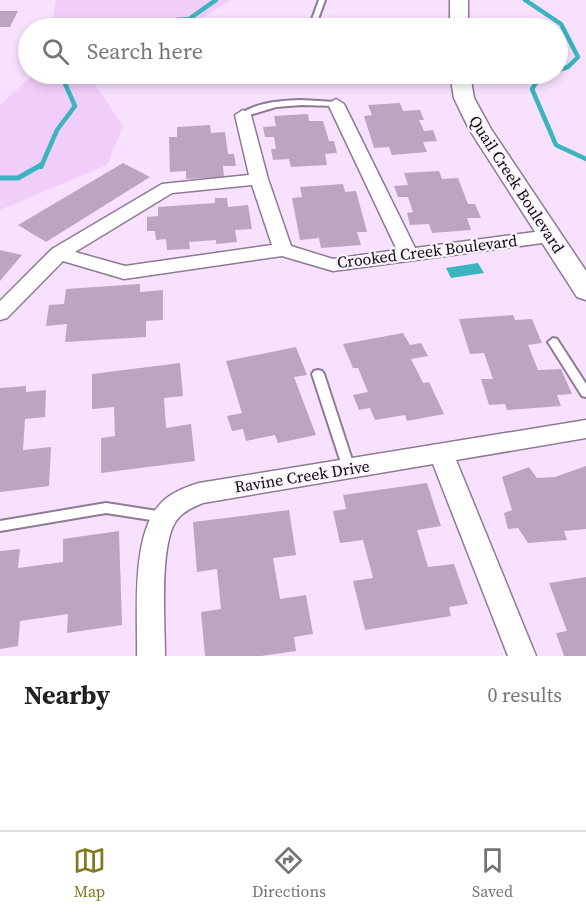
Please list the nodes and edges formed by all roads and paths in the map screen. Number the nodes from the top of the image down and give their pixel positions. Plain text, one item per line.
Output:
1 (322, 0) edge
2 (459, 0) edge
3 (315, 18) edge
4 (459, 18) edge
5 (462, 84) edge
6 (336, 104) joint
7 (243, 115) joint
8 (259, 179) junction
9 (550, 236) junction
10 (283, 250) junction
11 (59, 254) junction
12 (408, 254) junction
13 (586, 291) edge
14 (0, 313) edge
15 (554, 342) dead end
16 (318, 374) dead end
17 (586, 393) edge
18 (586, 429) edge
19 (441, 453) junction
20 (349, 469) junction
21 (164, 517) junction
22 (0, 526) edge
23 (146, 655) edge
24 (522, 656) edge

1 - 3 lane
2 - 4 street
5 - 9 street, Quail Creek Boulevard
6 - 7 lane
6 - 12 street
7 - 8 street
8 - 10 street
8 - 11 street
9 - 12 street, Crooked Creek Boulevard
9 - 13 street, Quail Creek Boulevard
10 - 11 street, Crooked Creek Boulevard
10 - 12 street, Crooked Creek Boulevard
11 - 14 street
15 - 17 lane
16 - 20 lane
18 - 19 street, Ravine Creek Drive
19 - 20 street, Ravine Creek Drive
19 - 24 street
20 - 21 street, Ravine Creek Drive
21 - 22 lane
21 - 23 street

